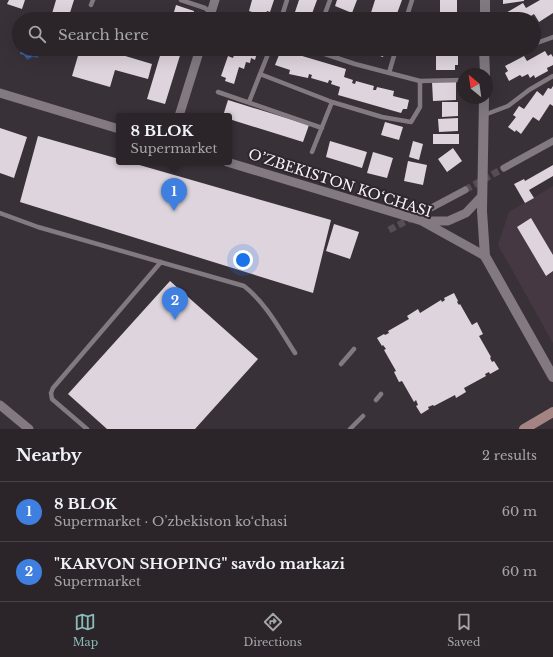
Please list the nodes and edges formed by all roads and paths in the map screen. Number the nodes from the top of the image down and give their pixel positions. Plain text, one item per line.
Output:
1 (93, 0) edge
2 (181, 0) edge
3 (215, 0) edge
4 (287, 0) edge
5 (330, 0) edge
6 (412, 0) edge
7 (485, 0) edge
8 (91, 5) dead end
9 (208, 12) edge
10 (211, 12) edge
11 (283, 12) edge
12 (326, 12) edge
13 (408, 12) edge
14 (485, 12) edge
15 (553, 37) edge
16 (541, 41) edge
17 (198, 56) edge
18 (267, 56) edge
19 (332, 56) edge
20 (394, 56) edge
21 (484, 56) edge
22 (485, 68) edge
23 (389, 73) junction
24 (260, 74) junction
25 (553, 76) edge
26 (457, 80) edge
27 (420, 81) junction
28 (218, 92) dead end
29 (0, 93) edge
30 (249, 102) junction
31 (332, 102) junction
32 (484, 104) edge
33 (180, 113) edge
34 (484, 115) junction
35 (116, 128) edge
36 (322, 128) junction
37 (553, 141) edge
38 (312, 152) dead end
39 (232, 164) edge
40 (504, 168) tunnel mouth
41 (465, 190) tunnel mouth
42 (482, 196) junction
43 (433, 207) tunnel mouth
44 (0, 213) edge
45 (422, 221) junction
46 (485, 256) junction
47 (161, 262) junction
48 (354, 349) dead end
49 (295, 353) dead end
50 (341, 364) dead end
51 (553, 377) edge
52 (381, 394) dead end
53 (376, 400) dead end
54 (0, 405) edge
55 (553, 412) edge
56 (363, 416) dead end
57 (29, 429) edge
58 (87, 429) edge
59 (350, 429) edge
60 (524, 429) edge

1 - 8 lane
2 - 9 lane
3 - 10 street
4 - 11 lane
5 - 12 lane
6 - 13 lane
7 - 14 street
15 - 16 lane
17 - 33 street
18 - 24 lane
19 - 23 lane
20 - 23 lane
21 - 22 street
23 - 27 lane
24 - 30 lane
24 - 31 lane
25 - 34 lane
26 - 27 lane
27 - 31 lane
28 - 30 lane
29 - 35 street
30 - 36 lane
31 - 36 lane
32 - 34 street
34 - 42 street
36 - 38 lane
37 - 40 street
39 - 45 street, O’ZBEKISTON KO‘CHASI
41 - 43 street
42 - 45 street
42 - 46 street
44 - 47 lane
45 - 46 street, O’ZBEKISTON KO‘CHASI
46 - 51 street
47 - 49 lane
47 - 58 lane
48 - 50 lane
52 - 53 lane
54 - 57 street
55 - 60 main road
56 - 59 lane

